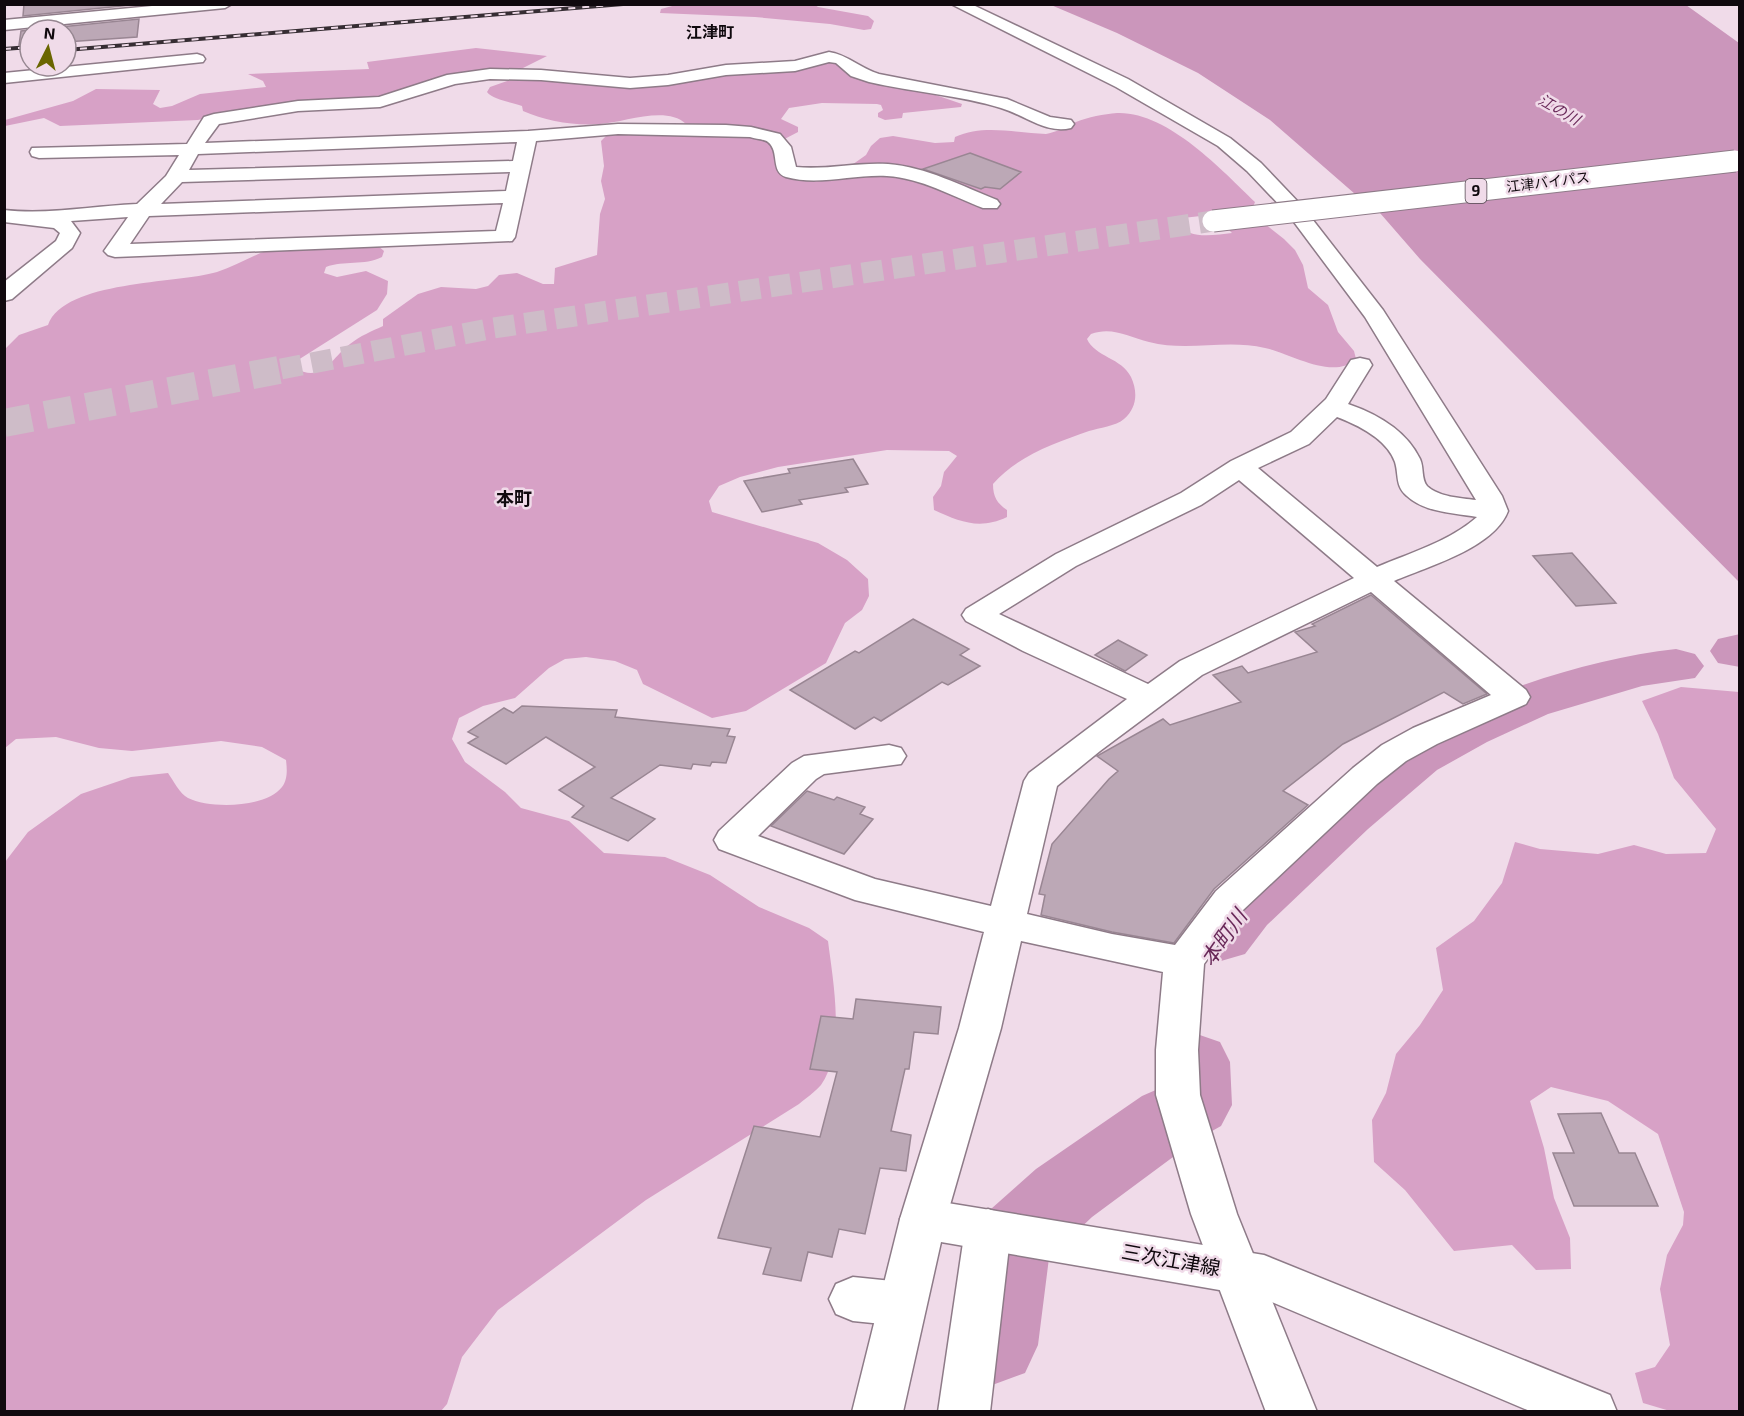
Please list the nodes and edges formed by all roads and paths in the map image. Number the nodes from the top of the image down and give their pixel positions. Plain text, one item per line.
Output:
1 (225, 4) edge
2 (958, 4) edge
3 (4, 25) edge
4 (197, 59) dead end
5 (4, 78) edge
6 (368, 117) dead end
7 (1065, 124) dead end
8 (528, 136) junction
9 (356, 142) junction
10 (191, 149) junction
11 (39, 152) dead end
12 (1734, 161) edge
13 (521, 166) junction
14 (343, 171) junction
15 (175, 176) junction
16 (1603, 176) junction
17 (514, 197) junction
18 (328, 204) junction
19 (990, 204) dead end
20 (1303, 209) junction
21 (143, 210) junction
22 (4, 216) edge
23 (36, 218) junction
24 (1213, 221) tunnel mouth
25 (310, 243) junction
26 (4, 294) edge
27 (1360, 365) dead end
28 (1333, 407) junction
29 (1240, 467) junction
30 (1487, 521) junction
31 (1375, 579) junction
32 (1152, 697) junction
33 (890, 756) dead end
34 (1006, 922) junction
35 (1184, 961) junction
36 (923, 1219) junction
37 (988, 1229) junction
38 (1238, 1272) junction
39 (853, 1299) dead end
40 (902, 1304) junction
41 (877, 1412) edge
42 (964, 1412) edge
43 (1292, 1412) edge
44 (1592, 1412) edge

1 - 3 main road
2 - 20 main road
4 - 5 main road
6 - 9 main road
7 - 10 main road
8 - 9 main road
8 - 13 main road
8 - 19 main road
9 - 10 main road
9 - 14 main road
10 - 11 main road
10 - 15 main road
12 - 16 main road, bridge
13 - 14 main road
13 - 17 main road
14 - 15 main road
14 - 18 main road
15 - 21 main road
16 - 20 main road, bridge
16 - 24 main road, 江津バイパス / 9, bridge
17 - 18 main road
17 - 25 main road
18 - 21 main road
18 - 25 main road
20 - 30 main road
21 - 23 main road
21 - 25 main road
22 - 23 main road
23 - 26 main road
27 - 28 main road
28 - 29 main road
28 - 30 main road
29 - 31 main road
29 - 32 main road
30 - 31 main road
31 - 32 main road
31 - 35 main road
32 - 34 main road
33 - 34 main road
34 - 35 main road
34 - 36 main road
35 - 38 main road
36 - 37 main road, 三次江津線
36 - 40 main road
37 - 38 main road, 三次江津線
37 - 42 main road
38 - 43 main road
38 - 44 main road, 三次江津線
39 - 40 main road
40 - 41 main road

